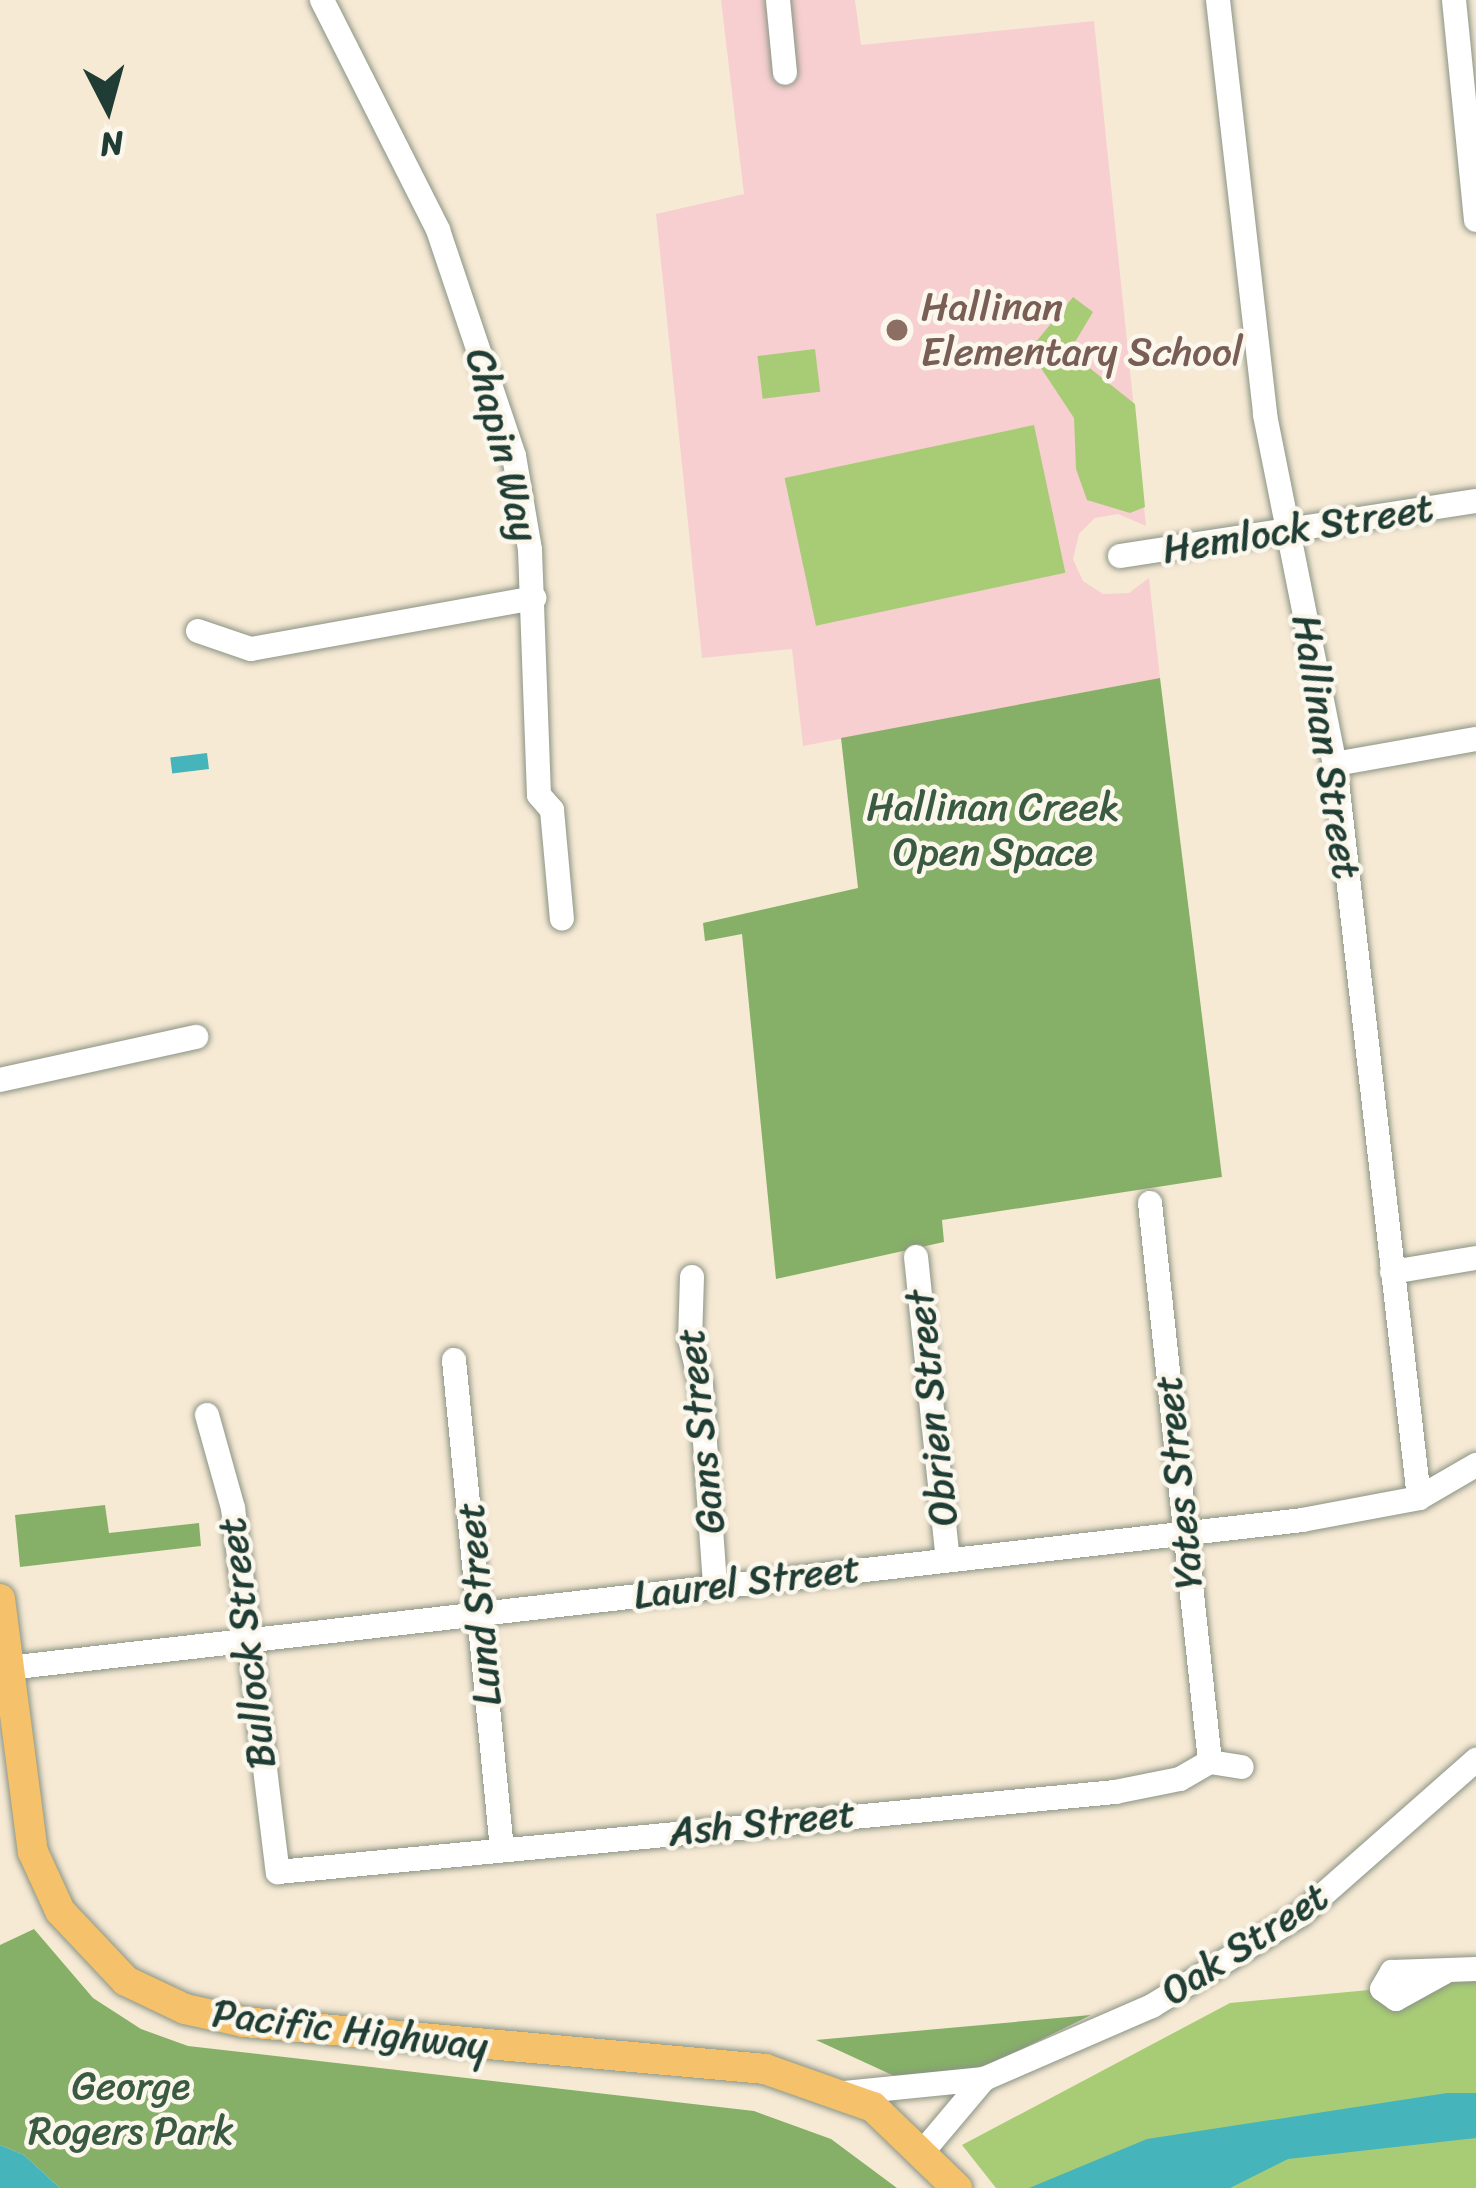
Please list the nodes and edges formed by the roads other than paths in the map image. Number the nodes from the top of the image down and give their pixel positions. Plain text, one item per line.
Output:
1 (322, 0) edge
2 (778, 0) edge
3 (1218, 0) edge
4 (1454, 0) edge
5 (785, 74) dead end
6 (1476, 220) edge
7 (1476, 501) edge
8 (1290, 534) junction
9 (1120, 556) dead end
10 (534, 598) junction
11 (199, 631) dead end
12 (1476, 739) edge
13 (1334, 764) junction
14 (562, 919) dead end
15 (196, 1037) dead end
16 (0, 1080) edge
17 (1150, 1203) dead end
18 (916, 1257) dead end
19 (1476, 1258) edge
20 (1392, 1272) junction
21 (692, 1277) dead end
22 (454, 1360) dead end
23 (207, 1415) dead end
24 (1476, 1466) edge
25 (1419, 1498) junction
26 (1184, 1532) junction
27 (948, 1559) junction
28 (715, 1585) junction
29 (0, 1599) edge
30 (478, 1615) junction
31 (246, 1640) junction
32 (8, 1668) junction
33 (1476, 1760) edge
34 (1210, 1762) junction
35 (1242, 1767) dead end
36 (502, 1849) junction
37 (278, 1872) joint
38 (1476, 1969) edge
39 (1445, 1972) dead end
40 (984, 2079) junction
41 (842, 2093) junction
42 (941, 2168) edge

1 - 10 street, Chapin Way
2 - 5 street
3 - 8 street, Hallinan Street
4 - 6 street
7 - 8 street, Hemlock Street
8 - 9 street, Hemlock Street
8 - 13 street, Hallinan Street
10 - 11 street
10 - 14 street, Chapin Way
12 - 13 street
13 - 20 street, Hallinan Street
15 - 16 street
17 - 26 street, Yates Street
18 - 27 street, Obrien Street
19 - 20 street
20 - 25 street, Hallinan Street
21 - 28 street, Gans Street
22 - 30 street, Lund Street
23 - 31 street, Bullock Street
24 - 25 street, Laurel Street
25 - 26 street, Laurel Street
26 - 27 street, Laurel Street
26 - 34 street, Yates Street
27 - 28 street, Laurel Street
28 - 30 street, Laurel Street
29 - 32 main road, Pacific Highway
30 - 31 street, Laurel Street
30 - 36 street, Lund Street
31 - 32 street, Laurel Street
31 - 37 street, Bullock Street
32 - 41 main road, Pacific Highway
33 - 40 street, Oak Street
34 - 35 street
34 - 36 street, Ash Street
36 - 37 street, Ash Street
38 - 39 street
40 - 41 street, Oak Street
40 - 42 street, Oak Street
41 - 42 main road, Pacific Highway

